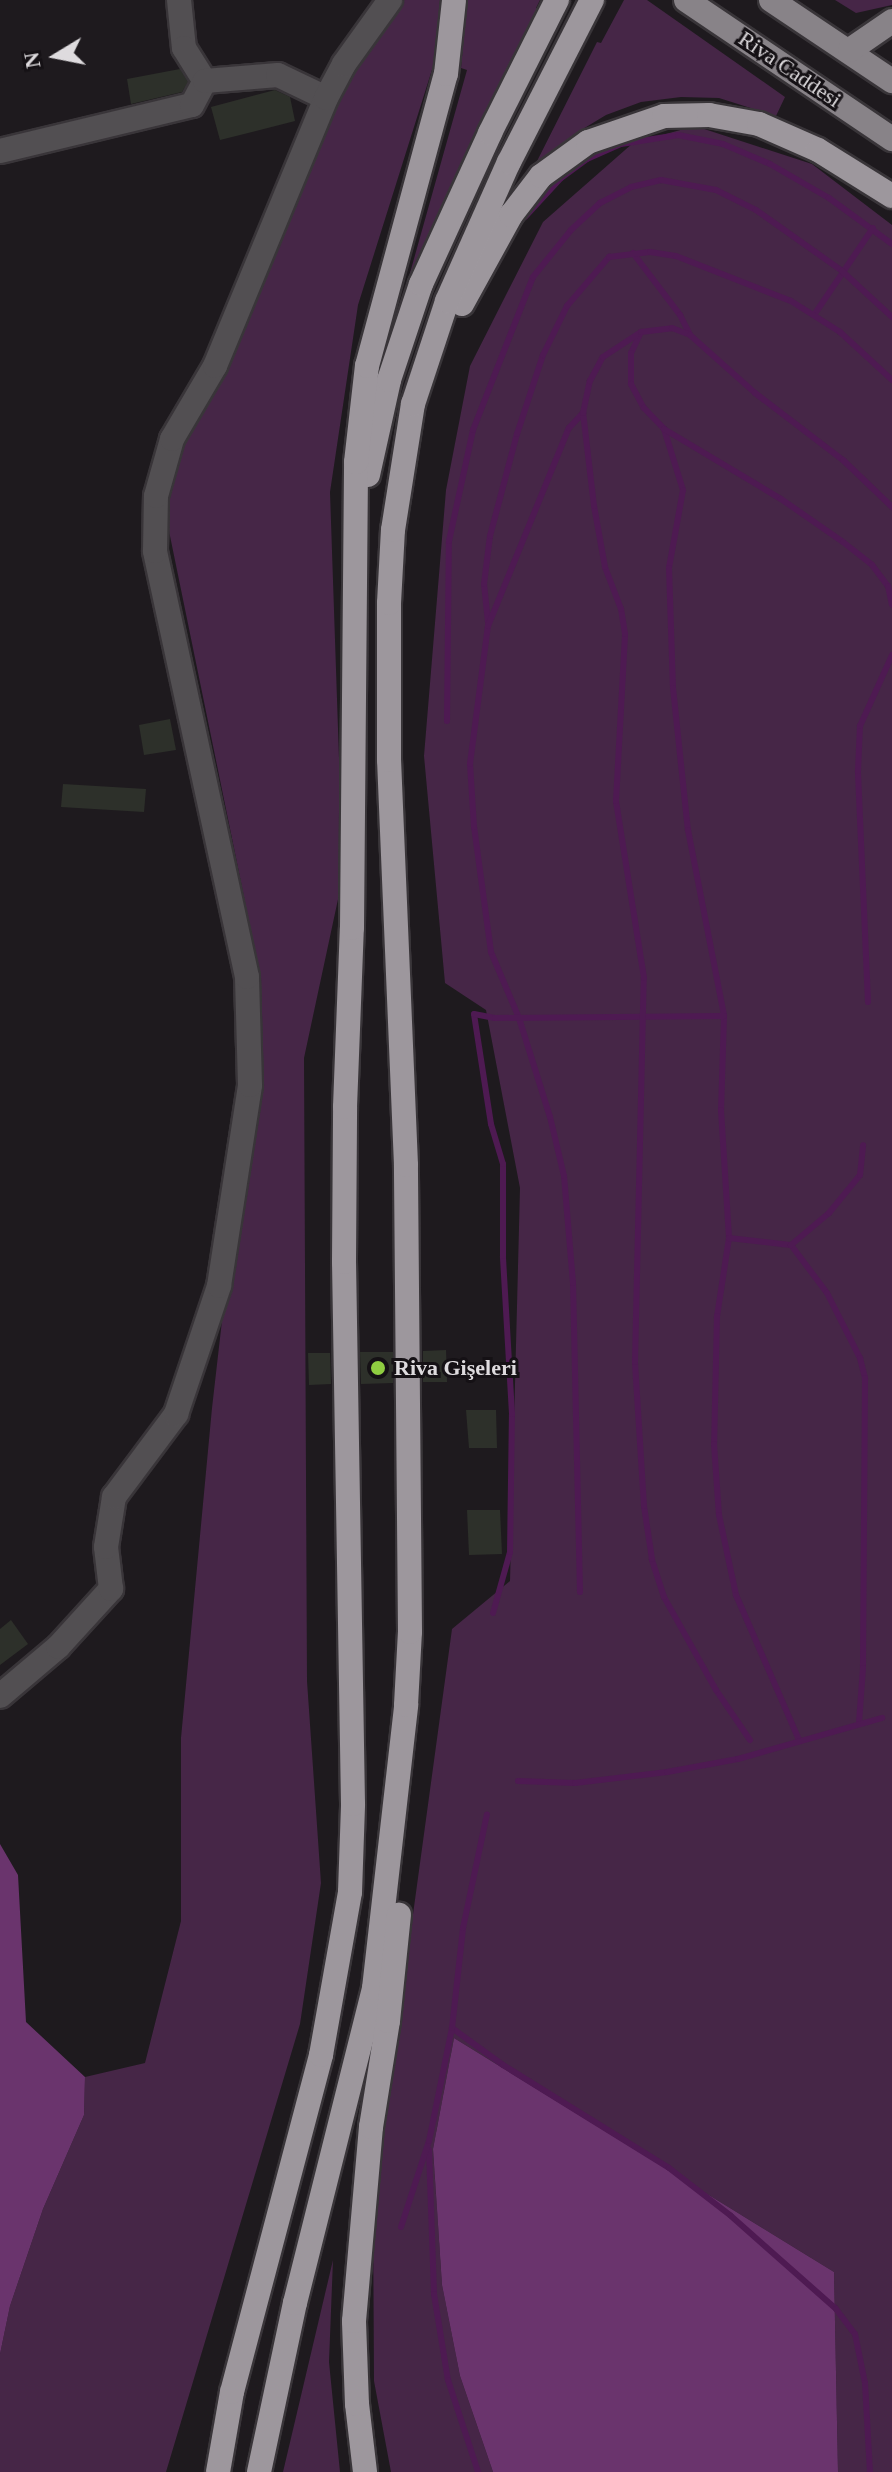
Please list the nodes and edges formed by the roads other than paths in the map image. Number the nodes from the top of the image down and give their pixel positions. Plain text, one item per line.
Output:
1 (179, 0) edge
2 (390, 0) edge
3 (454, 0) edge
4 (557, 0) edge
5 (592, 0) edge
6 (686, 0) edge
7 (771, 0) edge
8 (892, 21) edge
9 (850, 50) junction
10 (205, 81) junction
11 (892, 81) edge
12 (326, 98) junction
13 (892, 139) edge
14 (0, 151) edge
15 (892, 196) edge
16 (400, 488) junction
17 (353, 731) junction
18 (0, 1696) edge
19 (391, 1821) junction
20 (218, 2472) edge
21 (259, 2472) edge
22 (365, 2472) edge

1 - 10 street
2 - 12 street
3 - 17 highway
4 - 17 highway
5 - 16 highway
6 - 13 main road, Riva Caddesi
7 - 9 main road
8 - 9 main road
9 - 11 main road
10 - 12 street
10 - 14 street
12 - 18 street
15 - 16 highway
16 - 19 highway
17 - 20 highway
19 - 21 highway
19 - 22 highway

